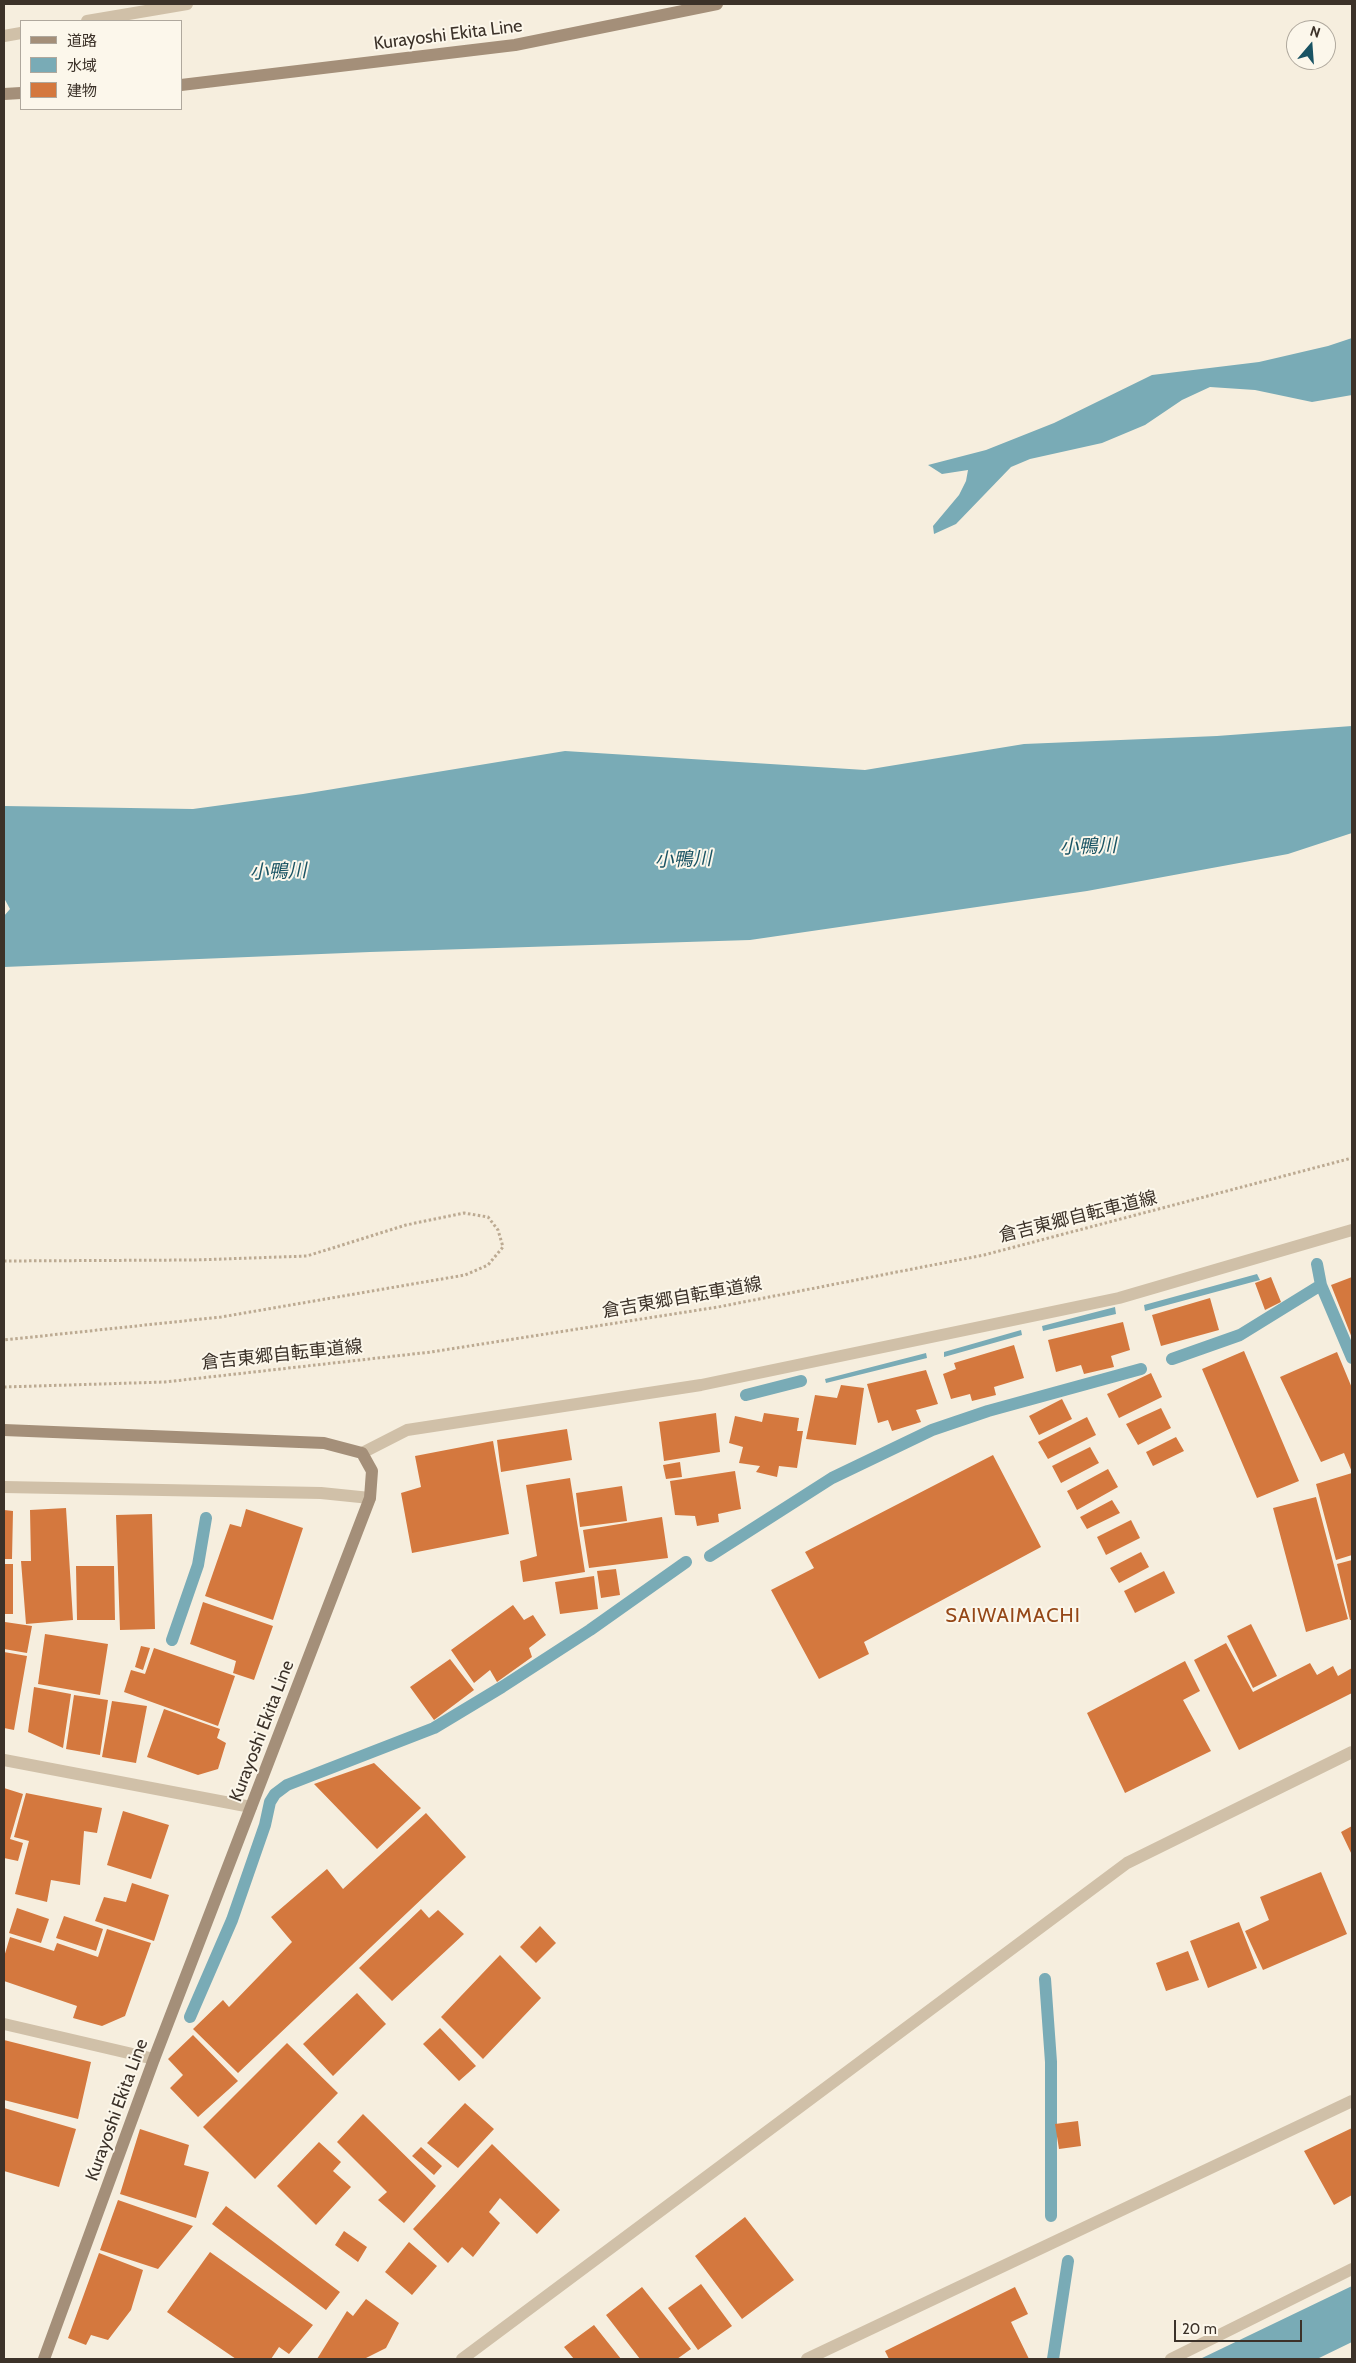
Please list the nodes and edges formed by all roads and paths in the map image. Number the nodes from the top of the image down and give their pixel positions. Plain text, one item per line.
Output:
1 (187, 4) edge
2 (718, 4) edge
3 (93, 20) edge
4 (20, 33) edge
5 (4, 36) edge
6 (182, 84) edge
7 (20, 93) edge
8 (4, 94) edge
9 (1352, 1158) edge
10 (1352, 1230) edge
11 (4, 1261) edge
12 (4, 1340) edge
13 (4, 1387) edge
14 (4, 1430) edge
15 (362, 1453) junction
16 (4, 1488) edge
17 (370, 1498) junction
18 (1352, 1752) edge
19 (4, 1760) edge
20 (252, 1807) junction
21 (4, 2024) edge
22 (154, 2059) junction
23 (1352, 2101) edge
24 (1352, 2269) edge
25 (44, 2359) edge
26 (462, 2359) edge
27 (807, 2359) edge
28 (1171, 2359) edge

1 - 3 street
2 - 6 main road, Kurayoshi Ekita Line
4 - 5 street
7 - 8 main road
9 - 13 path, 倉吉東郷自転車道線
10 - 15 street
11 - 12 path
14 - 15 main road
15 - 17 main road, Kurayoshi Ekita Line
16 - 17 street
17 - 20 main road, Kurayoshi Ekita Line
18 - 26 street
19 - 20 street
20 - 22 main road, Kurayoshi Ekita Line
21 - 22 street
22 - 25 main road, Kurayoshi Ekita Line
23 - 27 street
24 - 28 street

